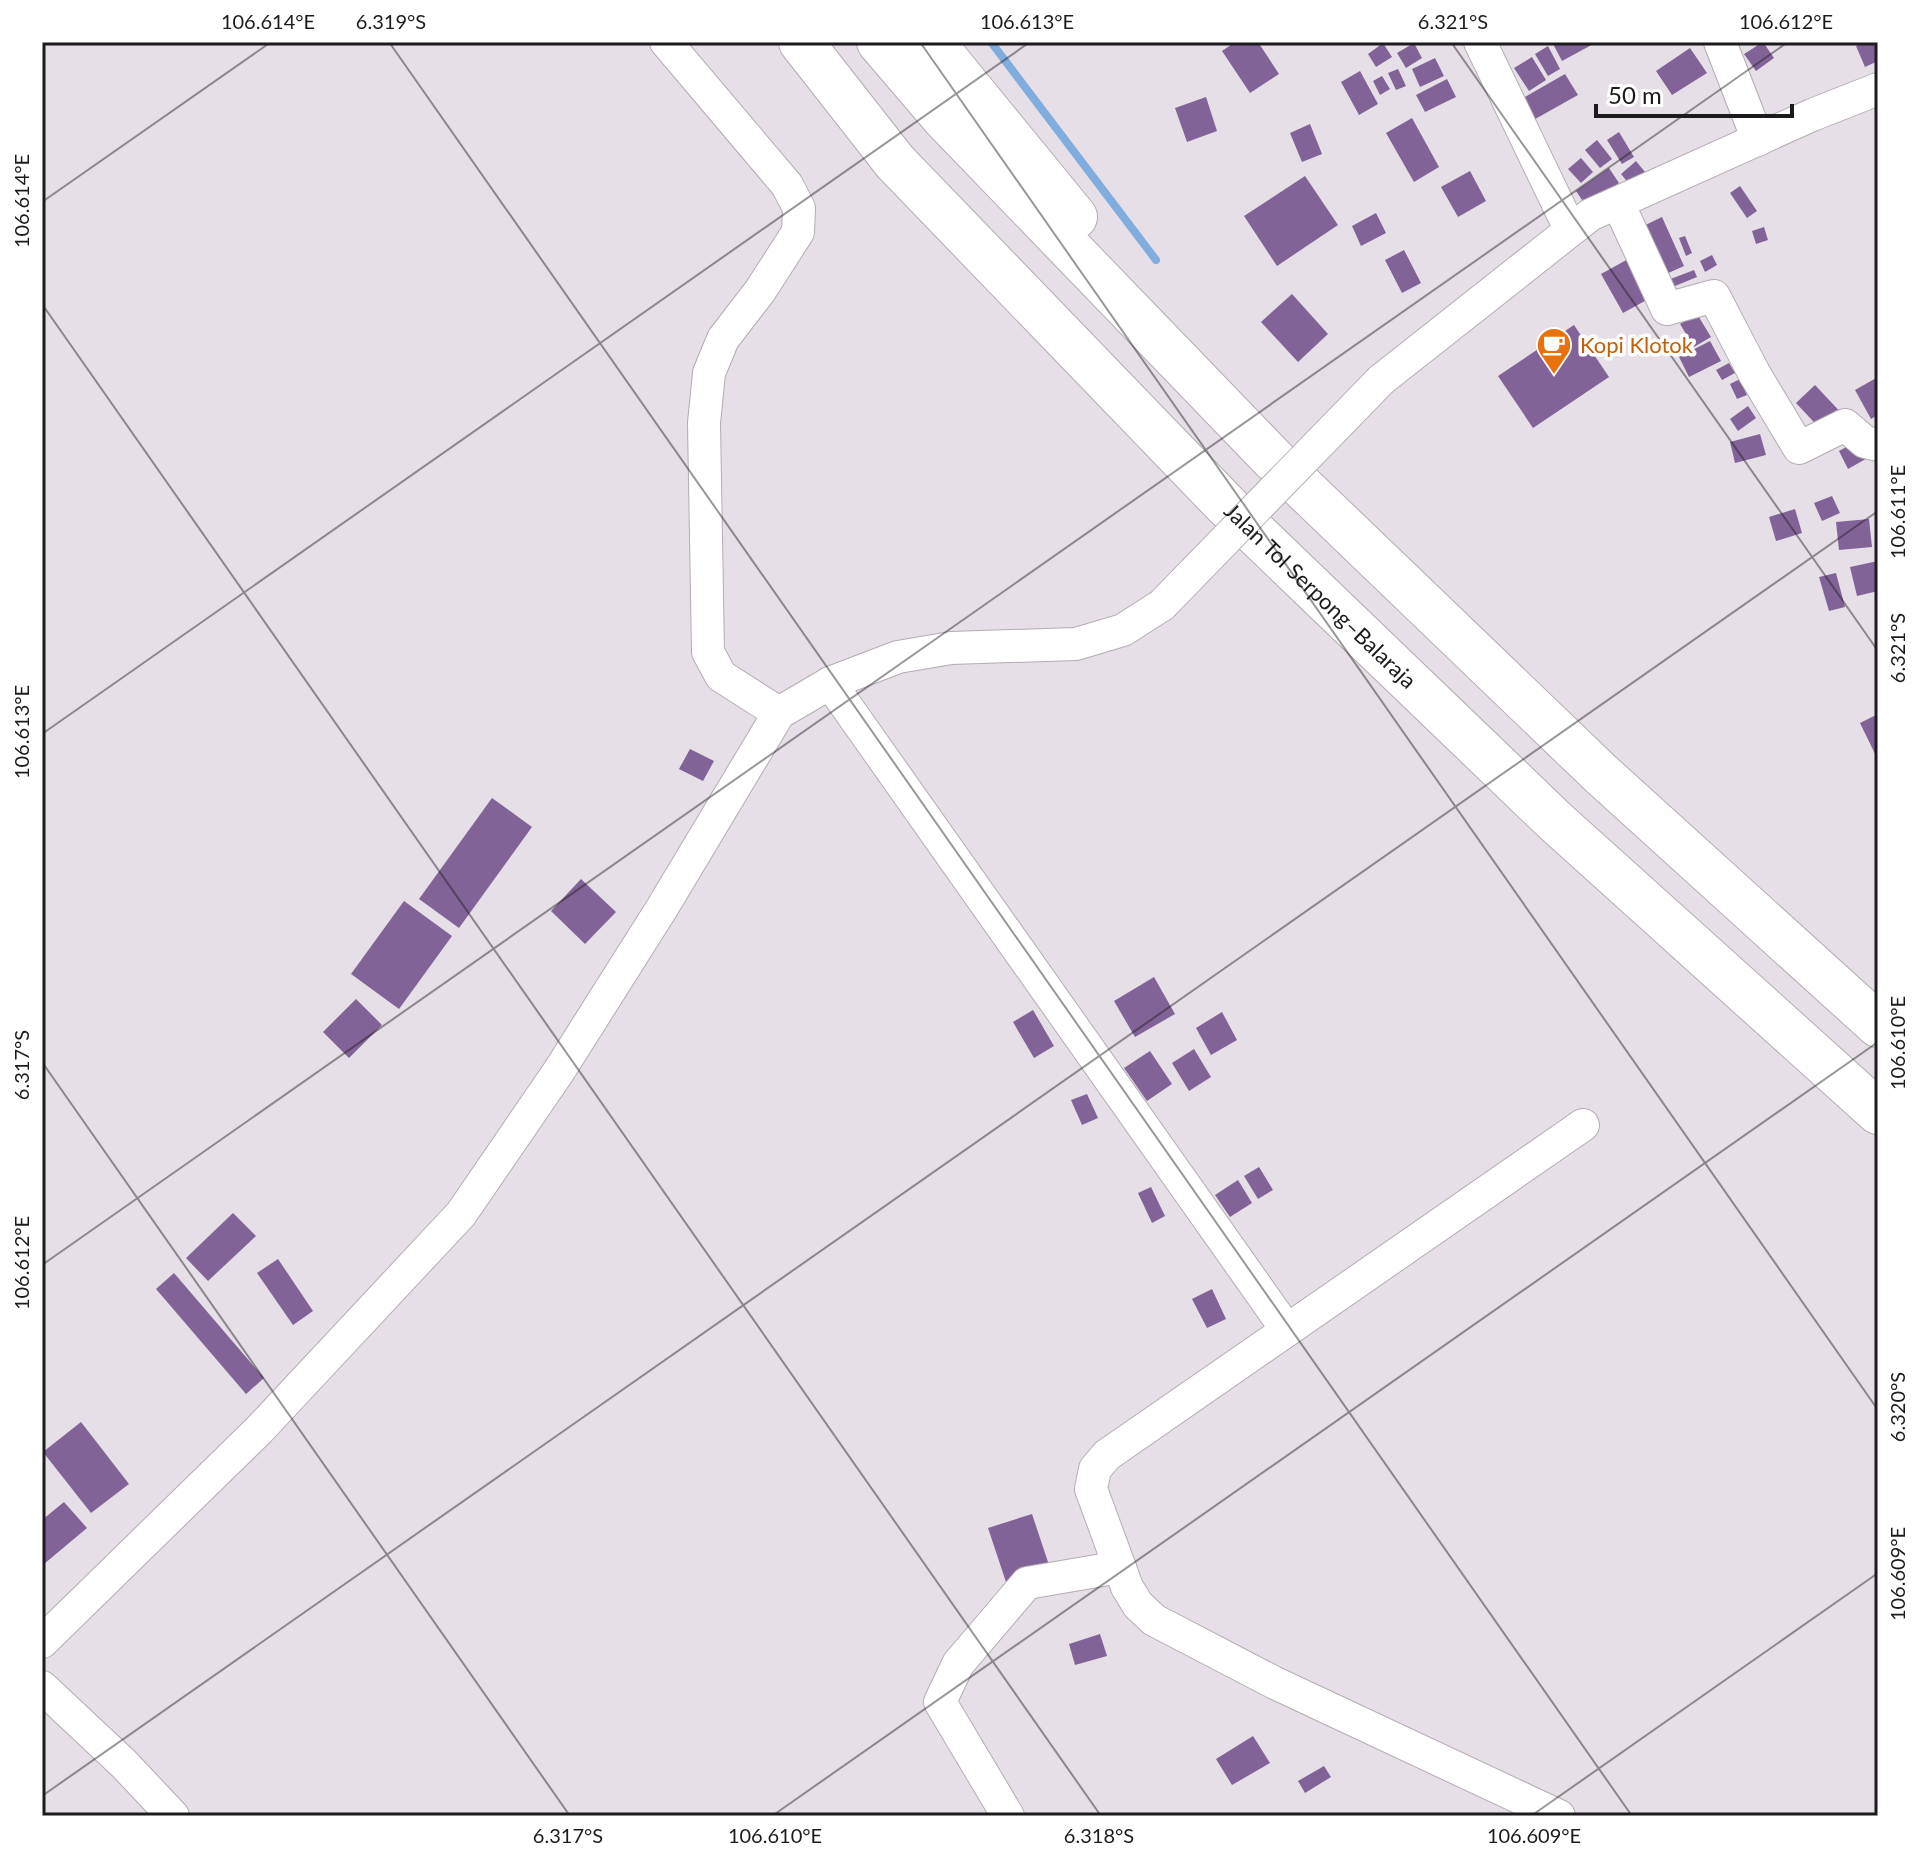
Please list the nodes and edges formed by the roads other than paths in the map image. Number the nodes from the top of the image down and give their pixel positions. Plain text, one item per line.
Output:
1 (666, 42) edge
2 (801, 42) edge
3 (879, 42) edge
4 (932, 42) edge
5 (1480, 42) edge
6 (1720, 42) edge
7 (1878, 89) edge
8 (1758, 140) junction
9 (1618, 203) junction
10 (1570, 229) junction
11 (1878, 445) edge
12 (1273, 459) junction
13 (830, 683) junction
14 (779, 713) junction
15 (1878, 1025) edge
16 (1878, 1112) edge
17 (1583, 1125) dead end
18 (1287, 1330) junction
19 (1120, 1567) junction
20 (42, 1642) edge
21 (42, 1687) edge
22 (173, 1816) edge
23 (1008, 1816) edge
24 (1559, 1816) edge

1 - 14 street
2 - 16 highway, Jalan Tol Serpong–Balaraja
3 - 12 highway
4 - 12 highway
5 - 10 street
6 - 8 street
7 - 8 street
8 - 9 street
9 - 10 street
9 - 11 street
10 - 13 street, bridge
12 - 15 highway
13 - 14 street
13 - 18 street
14 - 20 street
17 - 18 street
18 - 19 street
19 - 23 street
19 - 24 street
21 - 22 street

